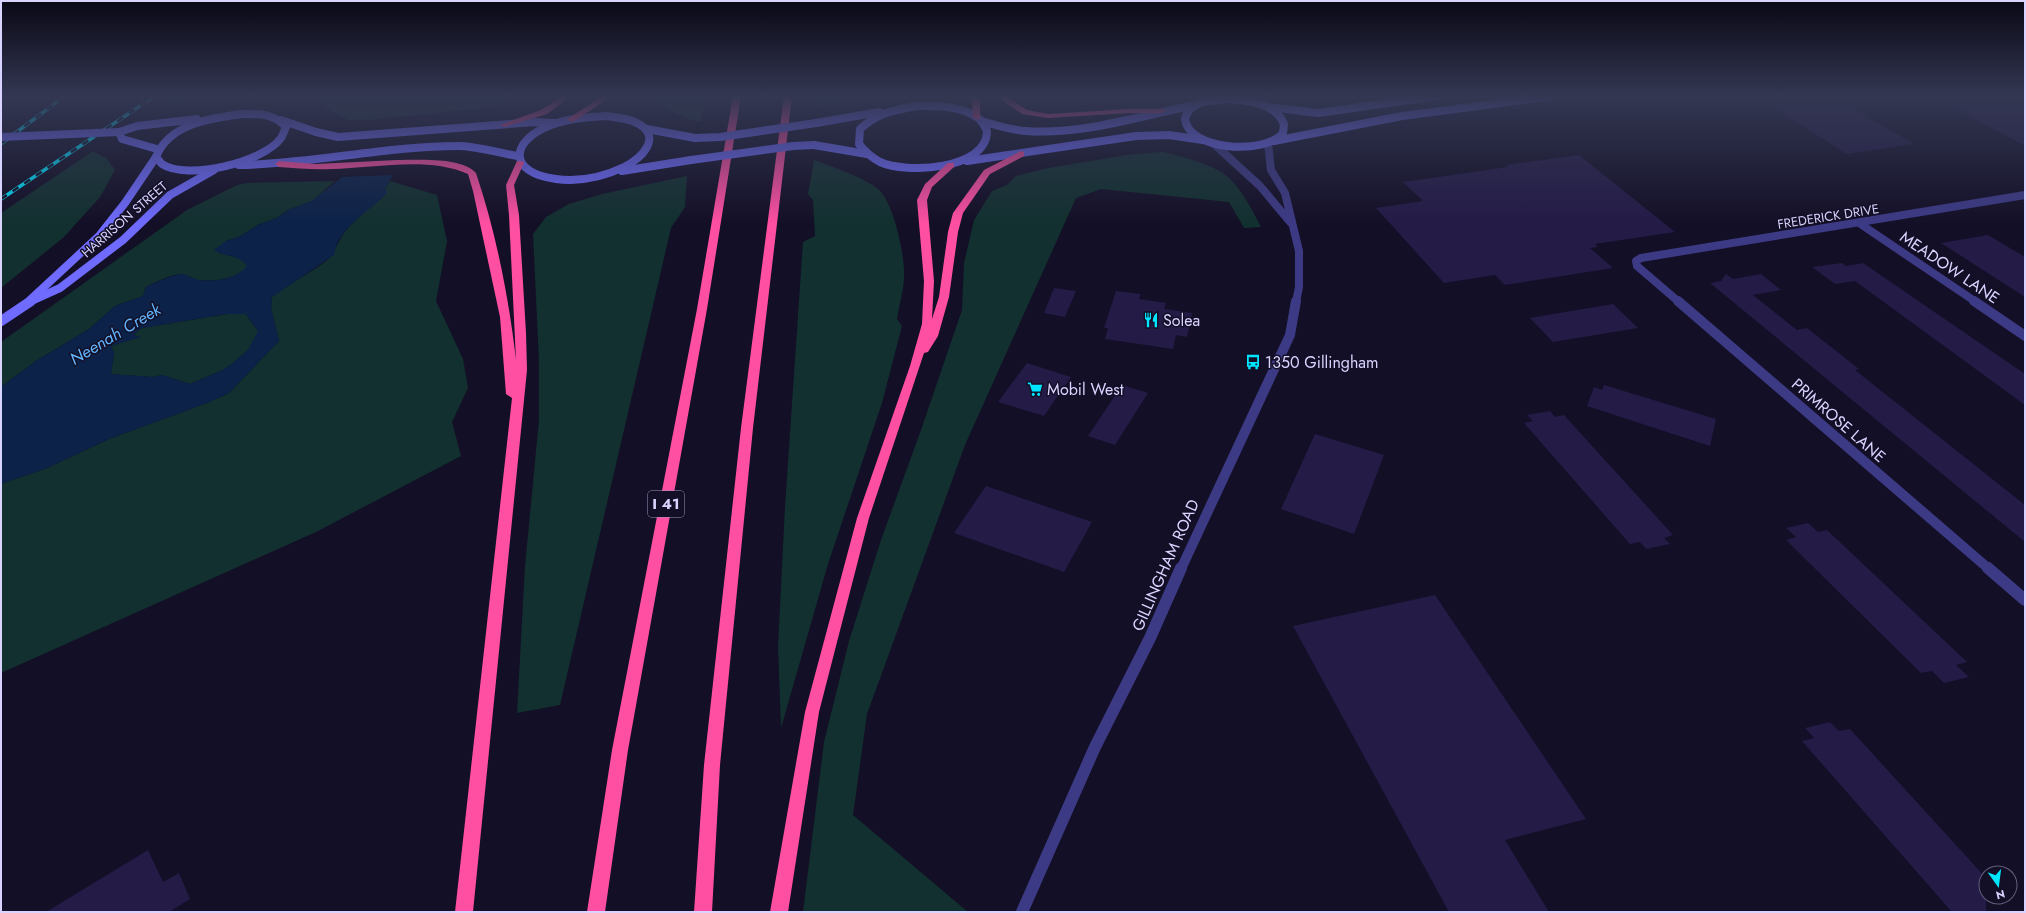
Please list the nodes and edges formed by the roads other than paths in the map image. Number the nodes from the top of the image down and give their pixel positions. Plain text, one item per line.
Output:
1 (122, 139) edge
2 (166, 139) edge
3 (281, 139) edge
4 (530, 139) edge
5 (650, 139) edge
6 (730, 139) edge
7 (783, 139) edge
8 (858, 139) edge
9 (988, 139) edge
10 (1119, 139) edge
11 (1195, 139) edge
12 (1276, 139) edge
13 (1288, 139) edge
14 (1203, 140) joint
15 (1271, 142) junction
16 (1213, 143) junction
17 (156, 153) junction
18 (866, 154) junction
19 (1021, 154) junction
20 (519, 159) junction
21 (955, 163) junction
22 (279, 164) junction
23 (231, 165) junction
24 (218, 168) junction
25 (604, 174) junction
26 (2025, 195) edge
27 (1290, 223) junction
28 (1859, 223) junction
29 (1636, 261) joint
30 (28, 303) junction
31 (1, 322) edge
32 (2025, 336) edge
33 (915, 366) junction
34 (514, 440) junction
35 (2025, 600) edge
36 (464, 912) edge
37 (596, 912) edge
38 (703, 912) edge
39 (779, 912) edge
40 (1022, 912) edge

1 - 17 main road
2 - 17 main road, HARRISON STREET
3 - 23 main road
4 - 20 main road
5 - 25 main road
6 - 37 highway, I 41
7 - 38 highway
8 - 18 main road
9 - 21 main road
10 - 19 main road
11 - 14 main road
12 - 15 main road
13 - 15 main road
14 - 16 main road
15 - 16 main road
15 - 27 street, GILLINGHAM ROAD
16 - 27 street, GILLINGHAM ROAD
17 - 24 main road
17 - 30 main road, HARRISON STREET
18 - 21 main road
18 - 25 main road, bridge
19 - 21 main road
19 - 33 highway
20 - 22 main road
20 - 25 main road
20 - 34 highway
21 - 33 highway
22 - 23 main road
22 - 34 highway
23 - 24 main road
24 - 30 main road, HARRISON STREET
26 - 28 street, FREDERICK DRIVE
27 - 40 street, GILLINGHAM ROAD
28 - 29 street, FREDERICK DRIVE
28 - 32 street, MEADOW LANE
29 - 35 street, PRIMROSE LANE
30 - 31 main road, HARRISON STREET
33 - 39 highway
34 - 36 highway

